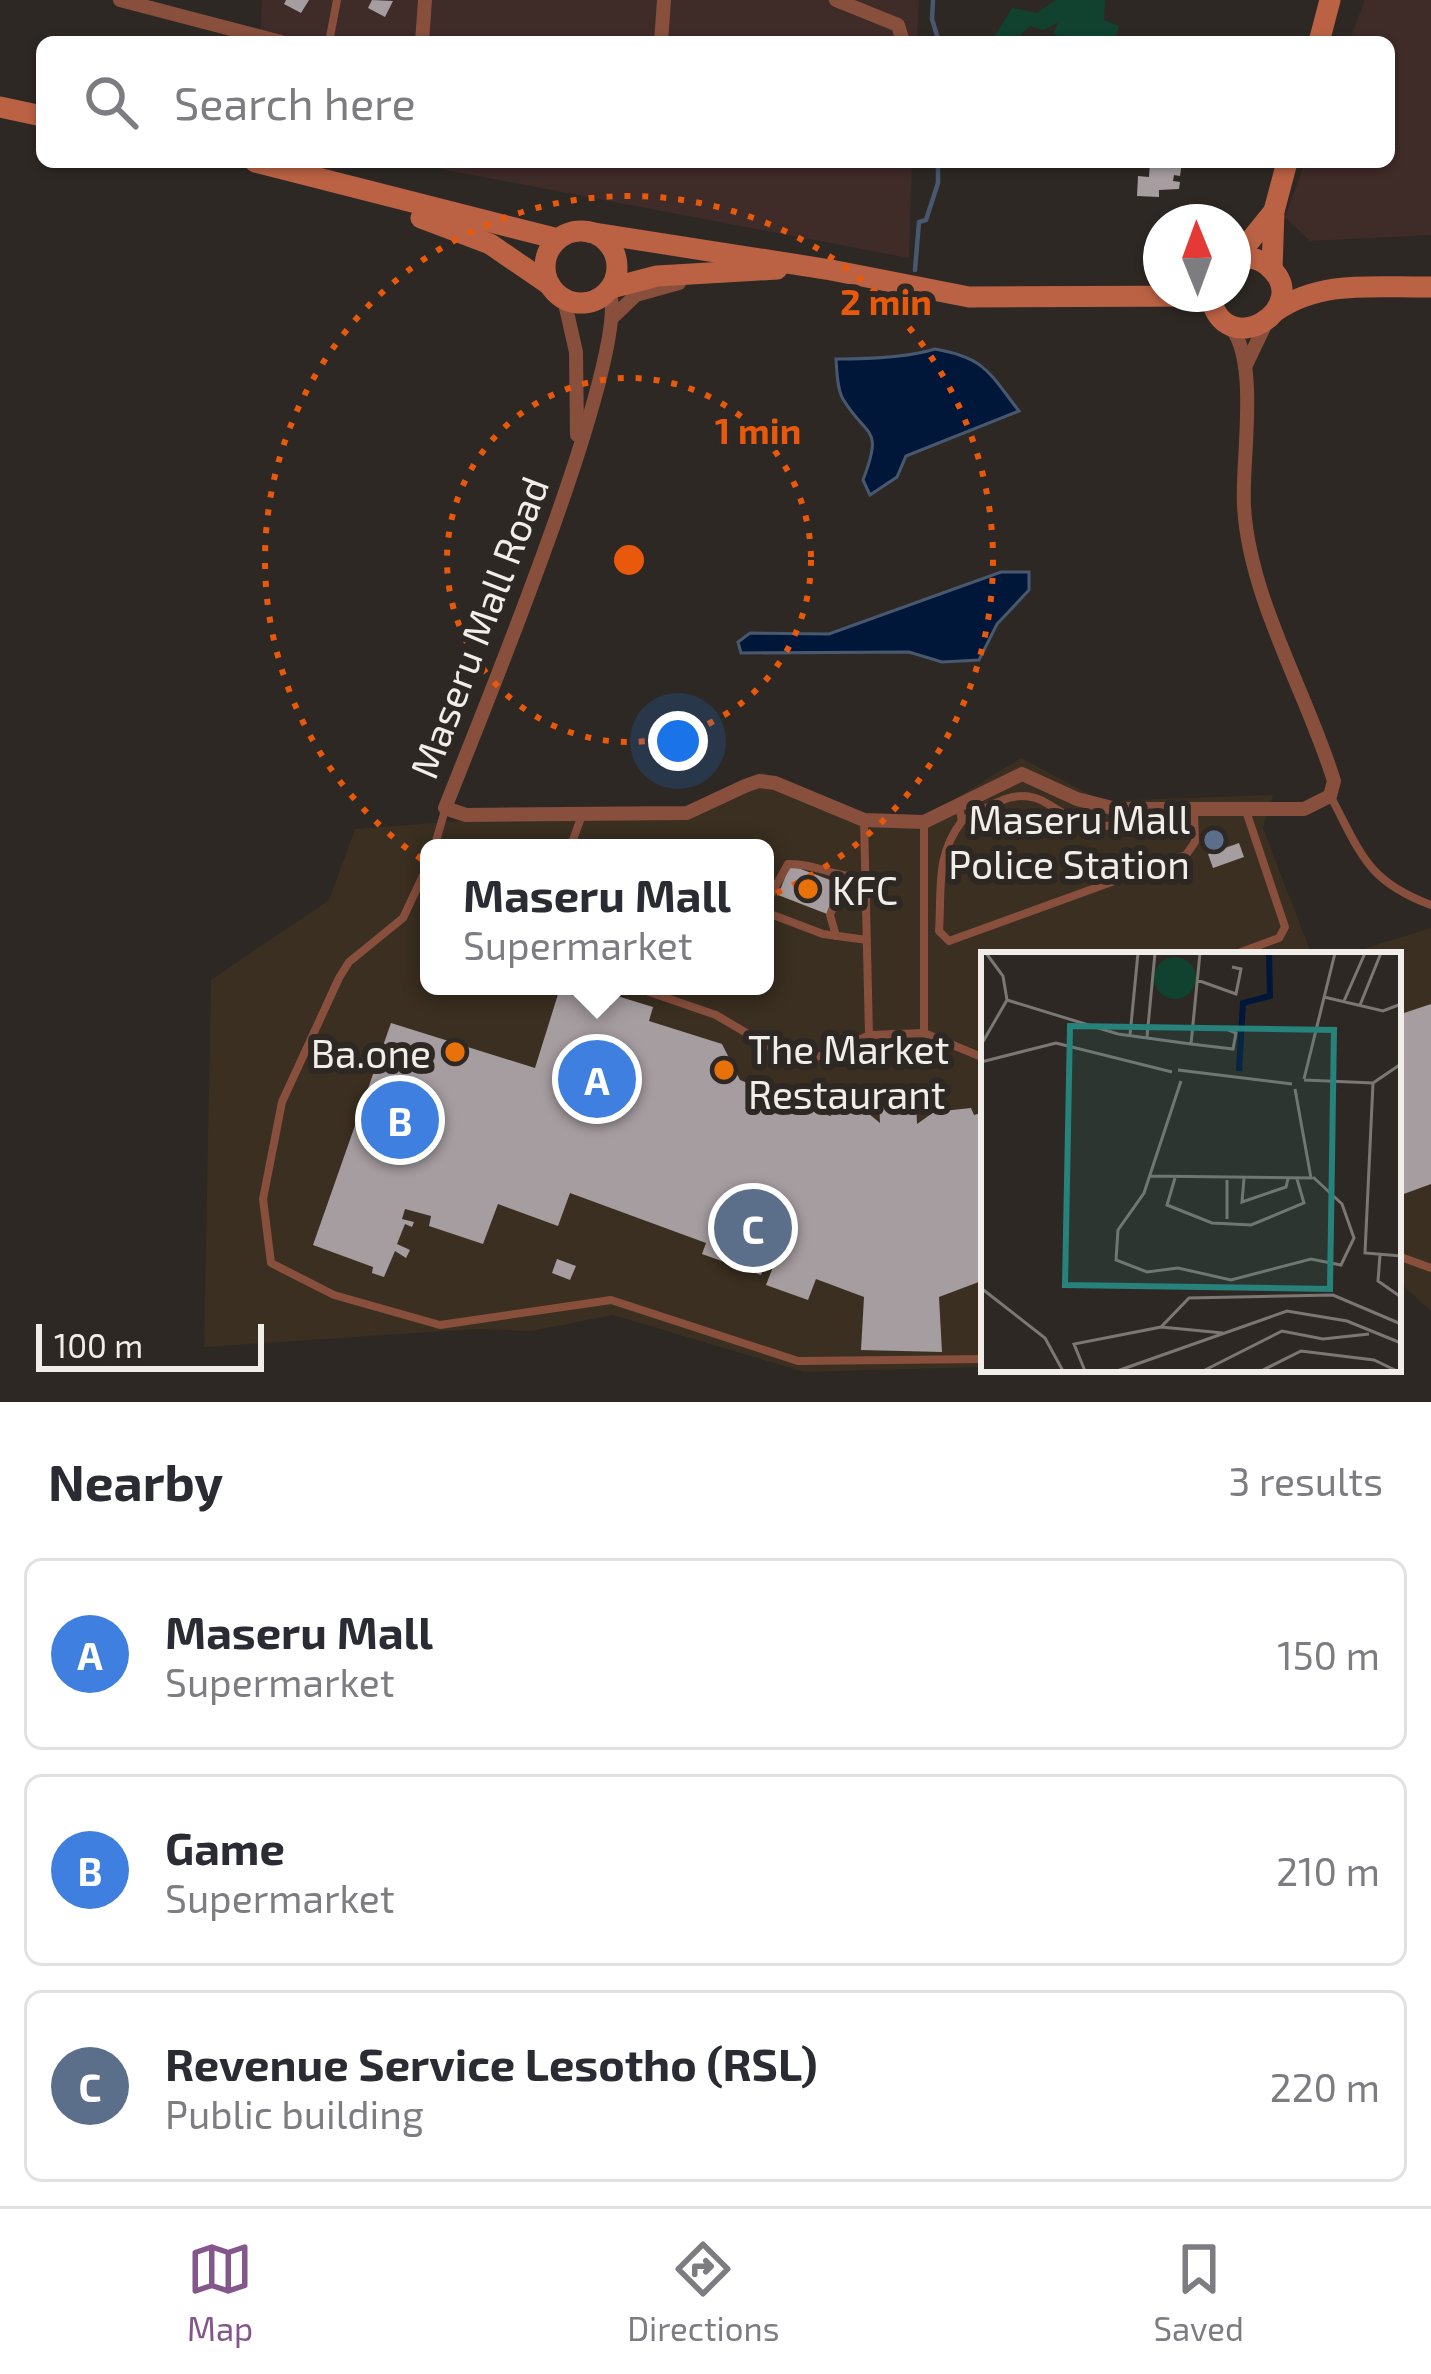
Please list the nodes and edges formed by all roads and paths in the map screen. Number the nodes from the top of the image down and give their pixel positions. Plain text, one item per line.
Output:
1 (120, 0) edge
2 (337, 0) edge
3 (425, 0) edge
4 (664, 0) edge
5 (836, 0) edge
6 (1330, 0) edge
7 (258, 36) edge
8 (330, 36) edge
9 (422, 36) edge
10 (661, 36) edge
11 (901, 36) edge
12 (1321, 36) edge
13 (0, 106) edge
14 (36, 115) edge
15 (281, 168) edge
16 (1285, 168) edge
17 (285, 169) junction
18 (1274, 211) junction
19 (588, 232) junction
20 (558, 239) junction
21 (1251, 239) edge
22 (1251, 259) edge
23 (831, 270) junction
24 (1273, 270) junction
25 (706, 273) junction
26 (1431, 287) edge
27 (1329, 288) junction
28 (610, 289) junction
29 (1143, 290) edge
30 (557, 292) junction
31 (1123, 295) junction
32 (1143, 295) edge
33 (1216, 312) edge
34 (1273, 315) junction
35 (613, 317) junction
36 (1227, 324) junction
37 (1245, 367) junction
38 (572, 470) junction
39 (1330, 796) junction
40 (445, 808) junction
41 (1246, 811) junction
42 (960, 814) junction
43 (582, 815) junction
44 (1194, 816) junction
45 (864, 820) junction
46 (925, 822) junction
47 (436, 839) edge
48 (573, 839) edge
49 (844, 877) junction
50 (865, 877) junction
51 (420, 882) edge
52 (774, 891) edge
53 (1431, 904) edge
54 (774, 912) edge
55 (836, 936) junction
56 (867, 940) junction
57 (1241, 952) edge
58 (657, 995) edge
59 (924, 1034) junction
60 (869, 1035) junction
61 (981, 1057) edge
62 (1401, 1257) edge
63 (1431, 1268) edge
64 (981, 1359) edge

1 - 7 street
2 - 8 lane
3 - 9 street
4 - 10 street
5 - 11 street
6 - 12 main road
13 - 14 main road
15 - 17 main road
16 - 18 main road
17 - 20 main road
17 - 30 main road
18 - 21 main road
18 - 24 main road
19 - 20 main road
19 - 23 main road
19 - 28 main road
20 - 30 main road
22 - 24 main road
23 - 25 main road
23 - 31 main road
24 - 27 main road
24 - 34 main road
25 - 28 main road
25 - 35 street
26 - 27 main road
27 - 34 main road
28 - 30 main road
28 - 35 street, Maseru Mall Road
29 - 31 main road
30 - 38 street, Maseru Mall Road
31 - 32 main road
33 - 36 main road
34 - 36 main road
34 - 37 street
35 - 38 street, Maseru Mall Road
36 - 37 street
37 - 39 street
38 - 40 street, Maseru Mall Road
39 - 41 street, Maseru Mall Road
39 - 53 lane
40 - 43 street, Maseru Mall Road
40 - 47 lane
41 - 44 street, Maseru Mall Road
41 - 57 lane
42 - 44 street, Maseru Mall Road
42 - 44 lane
42 - 46 street, Maseru Mall Road
43 - 45 street, Maseru Mall Road
43 - 48 lane
45 - 46 street, Maseru Mall Road
45 - 50 lane
46 - 59 lane
49 - 50 lane
49 - 52 lane
49 - 55 lane
50 - 56 lane
51 - 64 lane
54 - 55 lane
55 - 56 lane
56 - 60 lane
58 - 60 lane
59 - 60 lane
59 - 61 lane
62 - 63 lane

